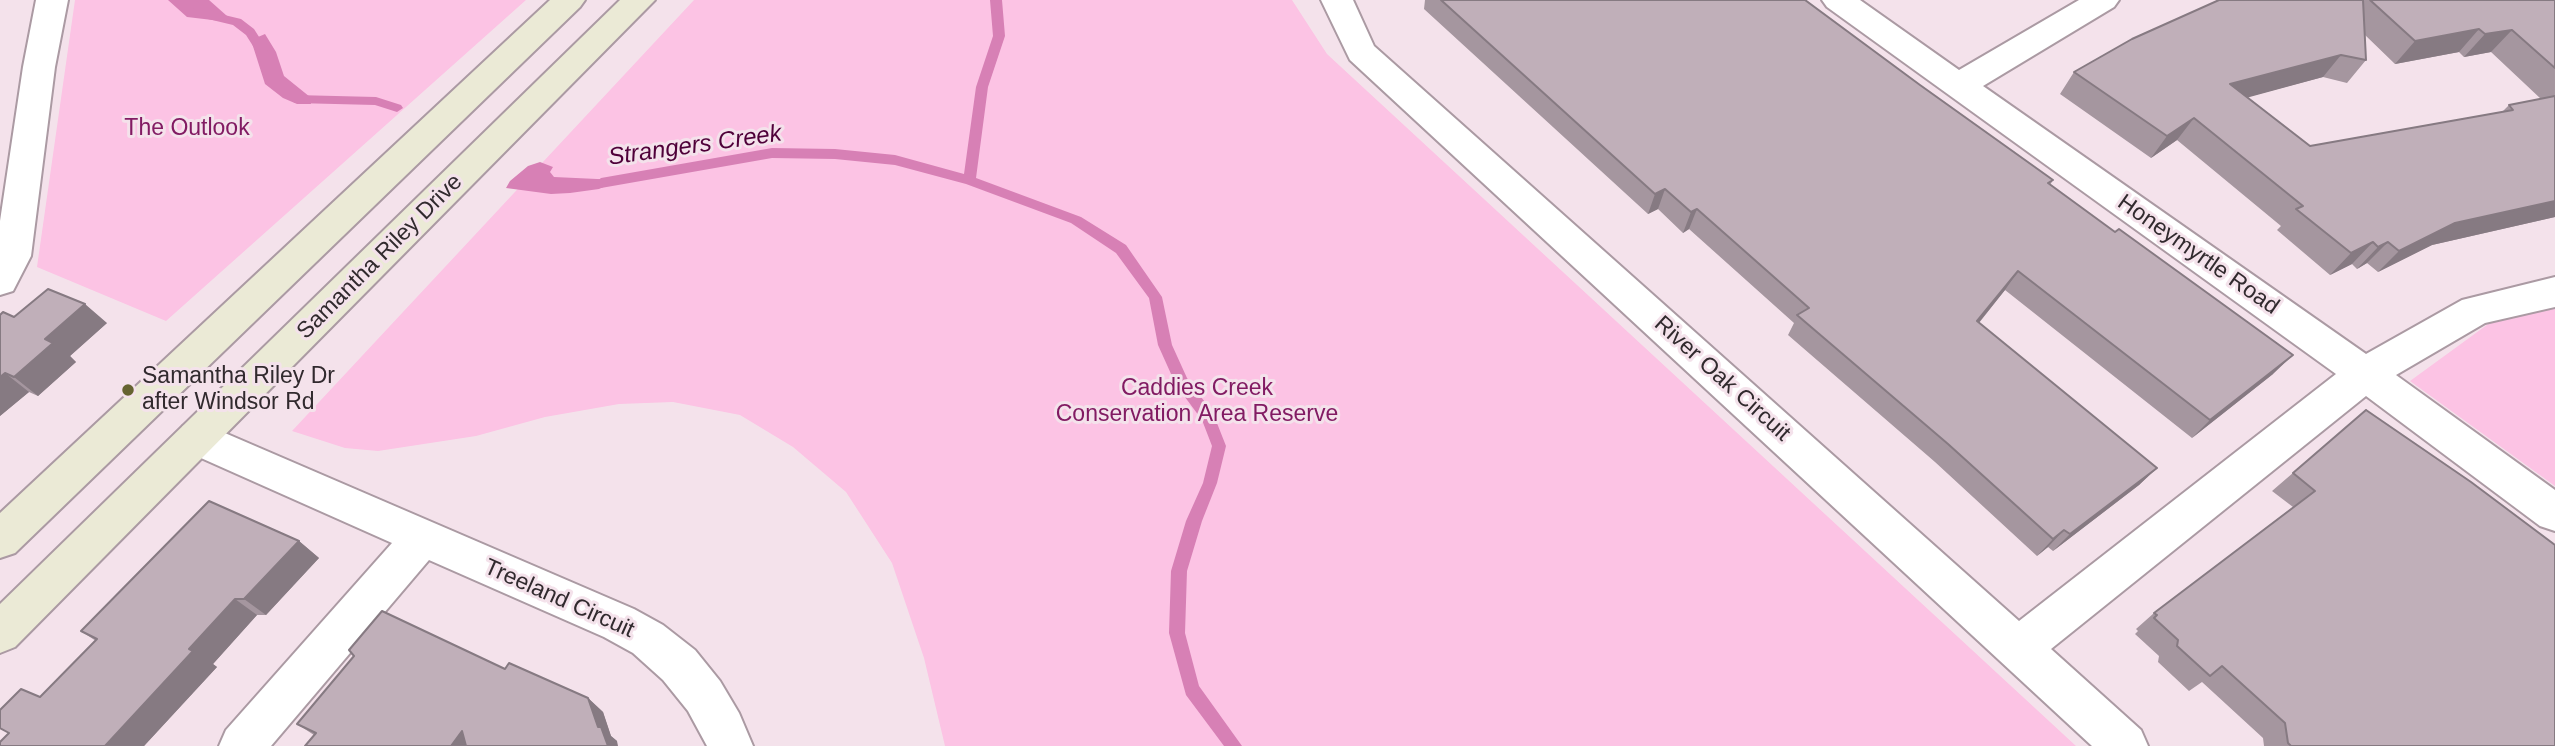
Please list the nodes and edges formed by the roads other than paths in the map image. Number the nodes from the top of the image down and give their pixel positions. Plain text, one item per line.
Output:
1 (52, 0) edge
2 (569, 0) edge
3 (639, 0) edge
4 (1337, 0) edge
5 (1838, 0) edge
6 (2103, 0) edge
7 (1959, 85) junction
8 (0, 281) edge
9 (2555, 292) edge
10 (2364, 374) junction
11 (197, 438) junction
12 (2555, 513) edge
13 (422, 538) junction
14 (0, 540) edge
15 (0, 633) edge
16 (2019, 648) junction
17 (242, 746) edge
18 (730, 746) edge
19 (2125, 746) edge

1 - 8 street
2 - 14 main road
3 - 11 main road, Samantha Riley Drive
4 - 16 street, River Oak Circuit
5 - 7 street, Honeymyrtle Road
6 - 7 street
7 - 10 street, Honeymyrtle Road
9 - 10 street
10 - 12 street, Honeymyrtle Road
10 - 16 street
11 - 13 street, Treeland Circuit
11 - 15 main road, Samantha Riley Drive
13 - 17 street
13 - 18 street, Treeland Circuit
16 - 19 street, River Oak Circuit

